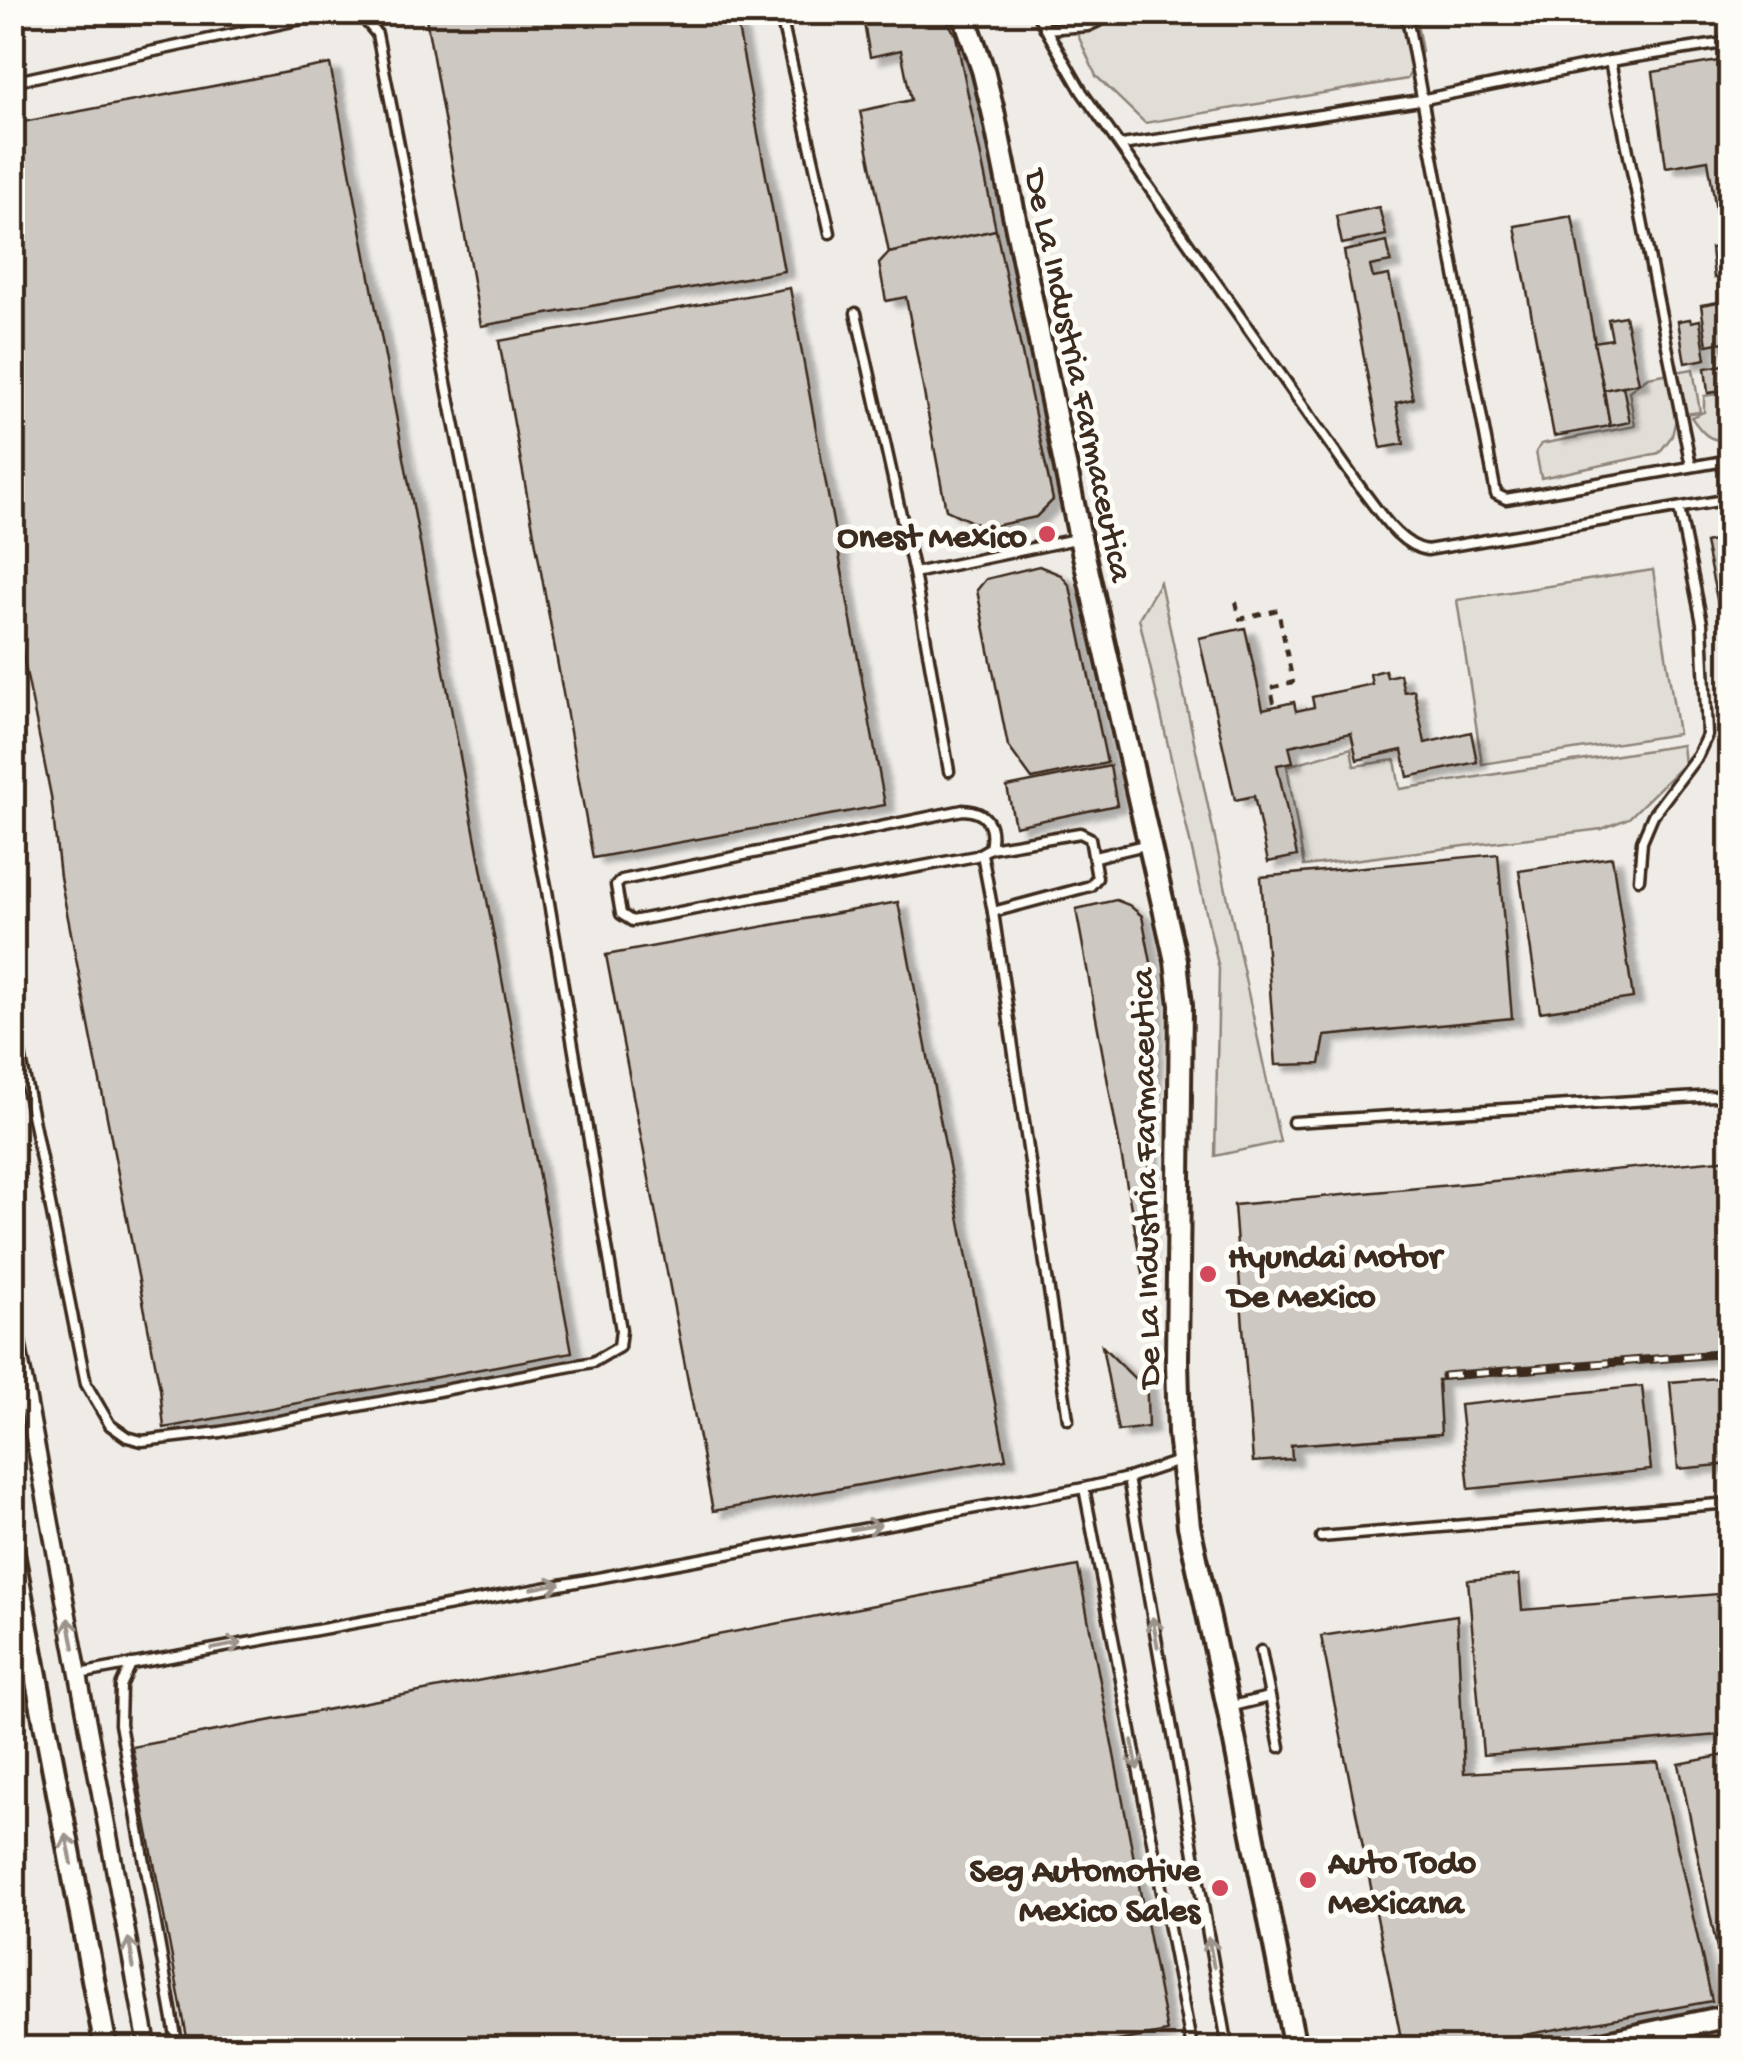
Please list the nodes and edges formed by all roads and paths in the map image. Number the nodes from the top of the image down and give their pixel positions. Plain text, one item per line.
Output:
1 (334, 12) edge
2 (358, 12) edge
3 (780, 12) edge
4 (1036, 12) edge
5 (1118, 12) edge
6 (1406, 12) edge
7 (964, 16) edge
8 (1045, 29) junction
9 (1730, 42) edge
10 (1610, 61) junction
11 (12, 82) edge
12 (1420, 100) junction
13 (1122, 145) junction
14 (830, 233) dead end
15 (856, 313) dead end
16 (1730, 460) edge
17 (1691, 466) junction
18 (1730, 499) edge
19 (1679, 508) junction
20 (1080, 538) junction
21 (914, 573) junction
22 (1236, 602) dead end
23 (1274, 703) dead end
24 (949, 771) dead end
25 (1151, 844) junction
26 (986, 851) junction
27 (1095, 857) junction
28 (1639, 878) dead end
29 (993, 912) junction
30 (12, 1014) edge
31 (1730, 1096) edge
32 (1292, 1122) dead end
33 (12, 1317) edge
34 (1068, 1419) dead end
35 (1183, 1460) junction
36 (1128, 1478) junction
37 (1084, 1488) junction
38 (1730, 1503) edge
39 (1321, 1537) dead end
40 (12, 1548) edge
41 (1261, 1652) dead end
42 (131, 1664) junction
43 (79, 1674) junction
44 (1269, 1698) junction
45 (1228, 1707) junction
46 (1280, 1747) dead end
47 (1730, 2016) edge
48 (1288, 2046) edge
49 (106, 2048) edge
50 (148, 2048) edge
51 (178, 2048) edge
52 (1192, 2048) edge
53 (1228, 2048) edge
54 (1578, 2048) edge

1 - 11 lane
2 - 30 lane
3 - 14 lane
4 - 8 lane
5 - 8 lane
6 - 12 lane
7 - 20 main road, De La Industria Farmaceutica
8 - 13 lane
9 - 10 lane
10 - 12 lane
10 - 17 lane
12 - 13 lane
12 - 17 lane
13 - 19 lane
15 - 21 lane
16 - 17 lane
18 - 19 lane
19 - 28 lane
20 - 21 lane
20 - 25 main road, De La Industria Farmaceutica
21 - 24 lane
22 - 23 path
25 - 27 lane
25 - 35 main road, De La Industria Farmaceutica
26 - 26 lane
26 - 27 lane
26 - 29 lane
27 - 29 lane
29 - 34 lane
31 - 32 lane
43 -> 33 street
35 - 36 lane
35 - 45 main road, De La Industria Farmaceutica
36 - 37 lane
53 -> 36 lane
42 -> 37 lane
37 -> 52 lane
38 - 39 lane
49 -> 40 main road
41 - 44 lane
42 - 43 lane
42 - 51 lane
50 -> 43 street
44 - 45 lane
44 - 46 lane
45 - 48 main road, De La Industria Farmaceutica
47 - 54 main road

